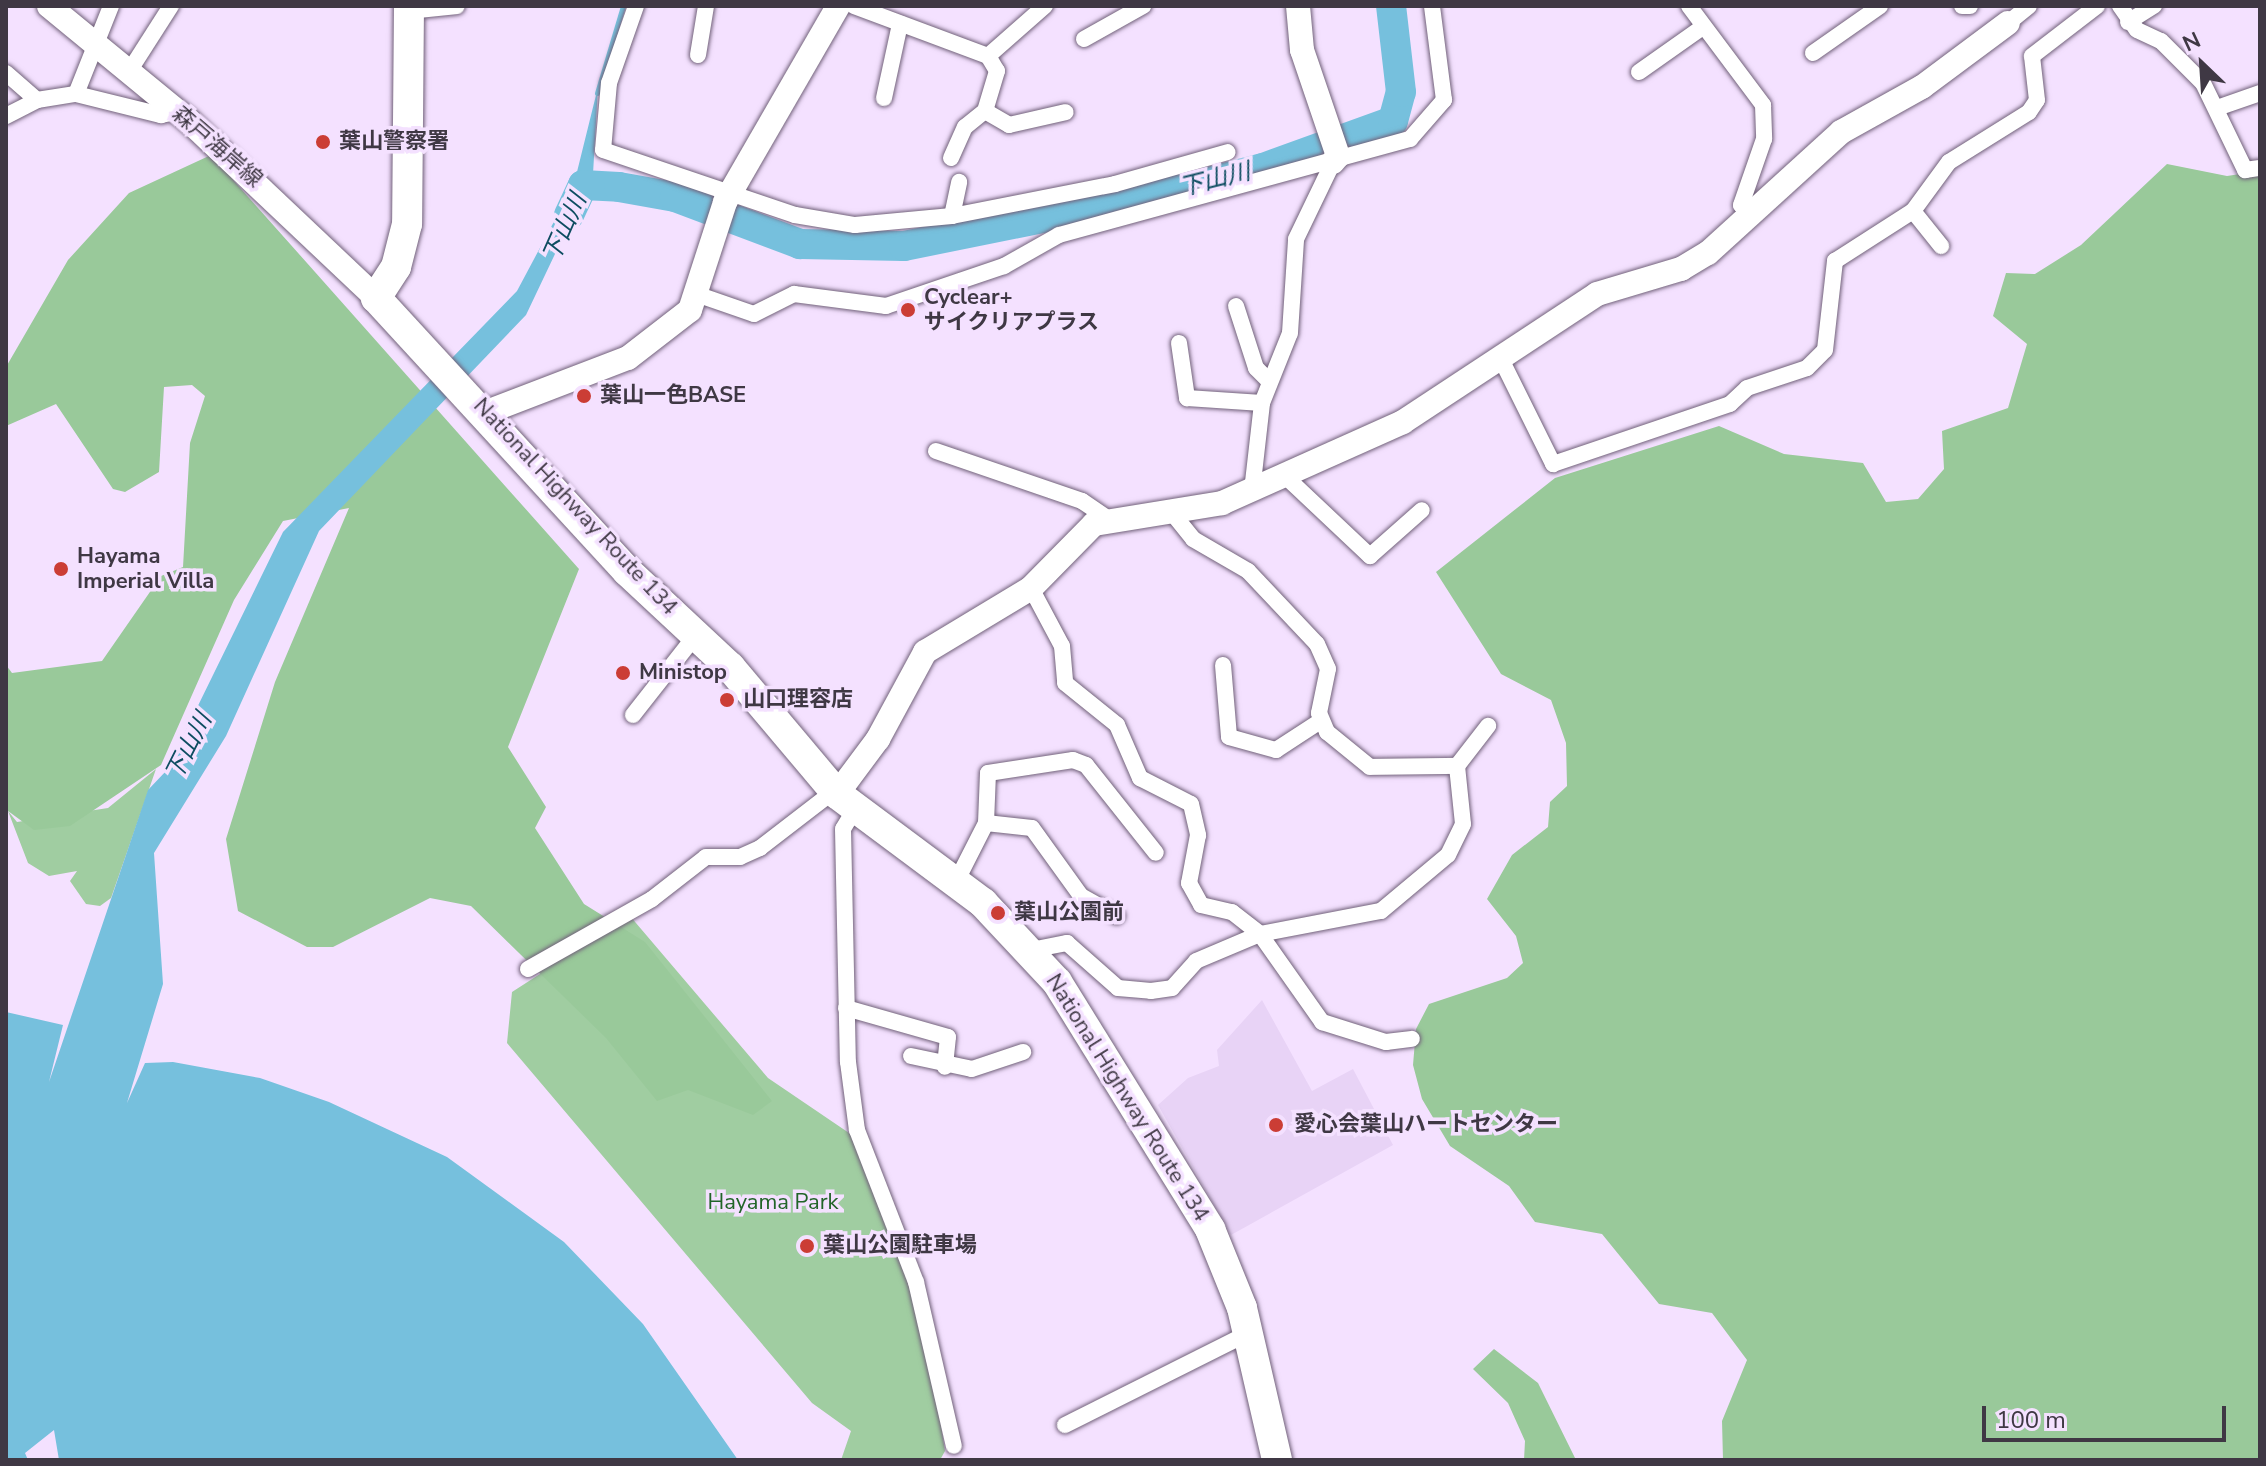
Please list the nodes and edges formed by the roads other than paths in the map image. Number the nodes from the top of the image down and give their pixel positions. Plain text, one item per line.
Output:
1 (49, 6) edge
2 (111, 6) edge
3 (171, 6) edge
4 (457, 6) edge
5 (636, 6) edge
6 (706, 6) edge
7 (838, 6) edge
8 (854, 6) edge
9 (1045, 6) edge
10 (1143, 6) edge
11 (1298, 6) edge
12 (1432, 6) edge
13 (1689, 6) edge
14 (1880, 6) edge
15 (1962, 6) edge
16 (1970, 6) edge
17 (2029, 6) edge
18 (2097, 6) edge
19 (2120, 6) edge
20 (2154, 6) edge
21 (409, 8) edge
22 (2128, 22) junction
23 (2008, 23) joint
24 (900, 24) junction
25 (1700, 29) junction
26 (1084, 39) dead end
27 (96, 44) junction
28 (1813, 53) dead end
29 (698, 55) dead end
30 (988, 56) junction
31 (130, 70) junction
32 (1639, 72) dead end
33 (6, 73) edge
34 (2260, 93) edge
35 (76, 94) junction
36 (884, 98) dead end
37 (37, 100) junction
38 (2217, 108) junction
39 (985, 111) junction
40 (177, 112) junction
41 (1066, 112) dead end
42 (6, 116) edge
43 (1228, 152) dead end
44 (951, 158) dead end
45 (1335, 159) junction
46 (2260, 168) edge
47 (959, 182) dead end
48 (728, 196) junction
49 (1913, 211) junction
50 (952, 216) junction
51 (1751, 216) junction
52 (1941, 246) dead end
53 (699, 295) junction
54 (376, 298) junction
55 (1236, 306) dead end
56 (1179, 343) dead end
57 (1499, 355) junction
58 (1268, 380) junction
59 (1262, 403) junction
60 (482, 407) junction
61 (936, 451) dead end
62 (1285, 476) junction
63 (1252, 491) junction
64 (1422, 510) dead end
65 (1173, 514) junction
66 (1107, 518) junction
67 (1031, 588) junction
68 (696, 635) junction
69 (1223, 665) dead end
70 (633, 715) dead end
71 (1319, 722) junction
72 (1488, 726) dead end
73 (1457, 766) junction
74 (842, 798) junction
75 (986, 823) junction
76 (1156, 853) dead end
77 (956, 882) junction
78 (1117, 916) dead end
79 (1260, 934) junction
80 (1031, 950) junction
81 (528, 969) dead end
82 (846, 1008) junction
83 (1412, 1039) dead end
84 (1023, 1052) dead end
85 (911, 1056) dead end
86 (945, 1067) junction
87 (1249, 1333) junction
88 (1065, 1425) dead end
89 (954, 1446) dead end
90 (1277, 1460) edge

1 - 27 street, 森戸海岸線
2 - 27 street
3 - 31 street
4 - 21 street
5 - 48 street
6 - 29 street
7 - 48 street
8 - 24 street
9 - 30 street
10 - 26 street
11 - 45 street
12 - 45 street
13 - 25 street
14 - 28 street
15 - 16 street
17 - 23 street
18 - 49 street
19 - 22 street
20 - 22 street
21 - 54 highway
22 - 38 street
23 - 51 street
24 - 30 street
24 - 36 street
25 - 32 street
25 - 51 street
27 - 31 street, 森戸海岸線
27 - 35 street
30 - 39 street
31 - 40 street, 森戸海岸線
33 - 37 street
34 - 38 street
35 - 37 street
35 - 40 street
37 - 42 street
38 - 46 street
39 - 41 street
39 - 44 street
40 - 54 street, 森戸海岸線
43 - 50 street
45 - 53 street
45 - 58 street
47 - 50 street
48 - 50 street
48 - 53 street
49 - 52 street
49 - 57 street
51 - 57 street
53 - 60 street
54 - 60 highway, National Highway Route 134
55 - 58 street
56 - 59 street
57 - 62 street
58 - 59 street
59 - 63 street
60 - 68 highway, National Highway Route 134
61 - 66 street
62 - 63 street
62 - 64 street
63 - 65 street
65 - 66 street
65 - 71 street
66 - 67 street
67 - 74 street
67 - 79 street
68 - 70 street
68 - 74 highway, National Highway Route 134
69 - 71 street
71 - 73 street
72 - 73 street
73 - 79 street
74 - 77 highway, National Highway Route 134
74 - 81 street
74 - 82 street
75 - 76 street
75 - 77 street
75 - 78 street
77 - 80 highway, National Highway Route 134
79 - 80 street
79 - 83 street
80 - 87 highway, National Highway Route 134
82 - 86 street
82 - 89 street
84 - 86 street
85 - 86 street
87 - 88 street
87 - 90 highway, National Highway Route 134

